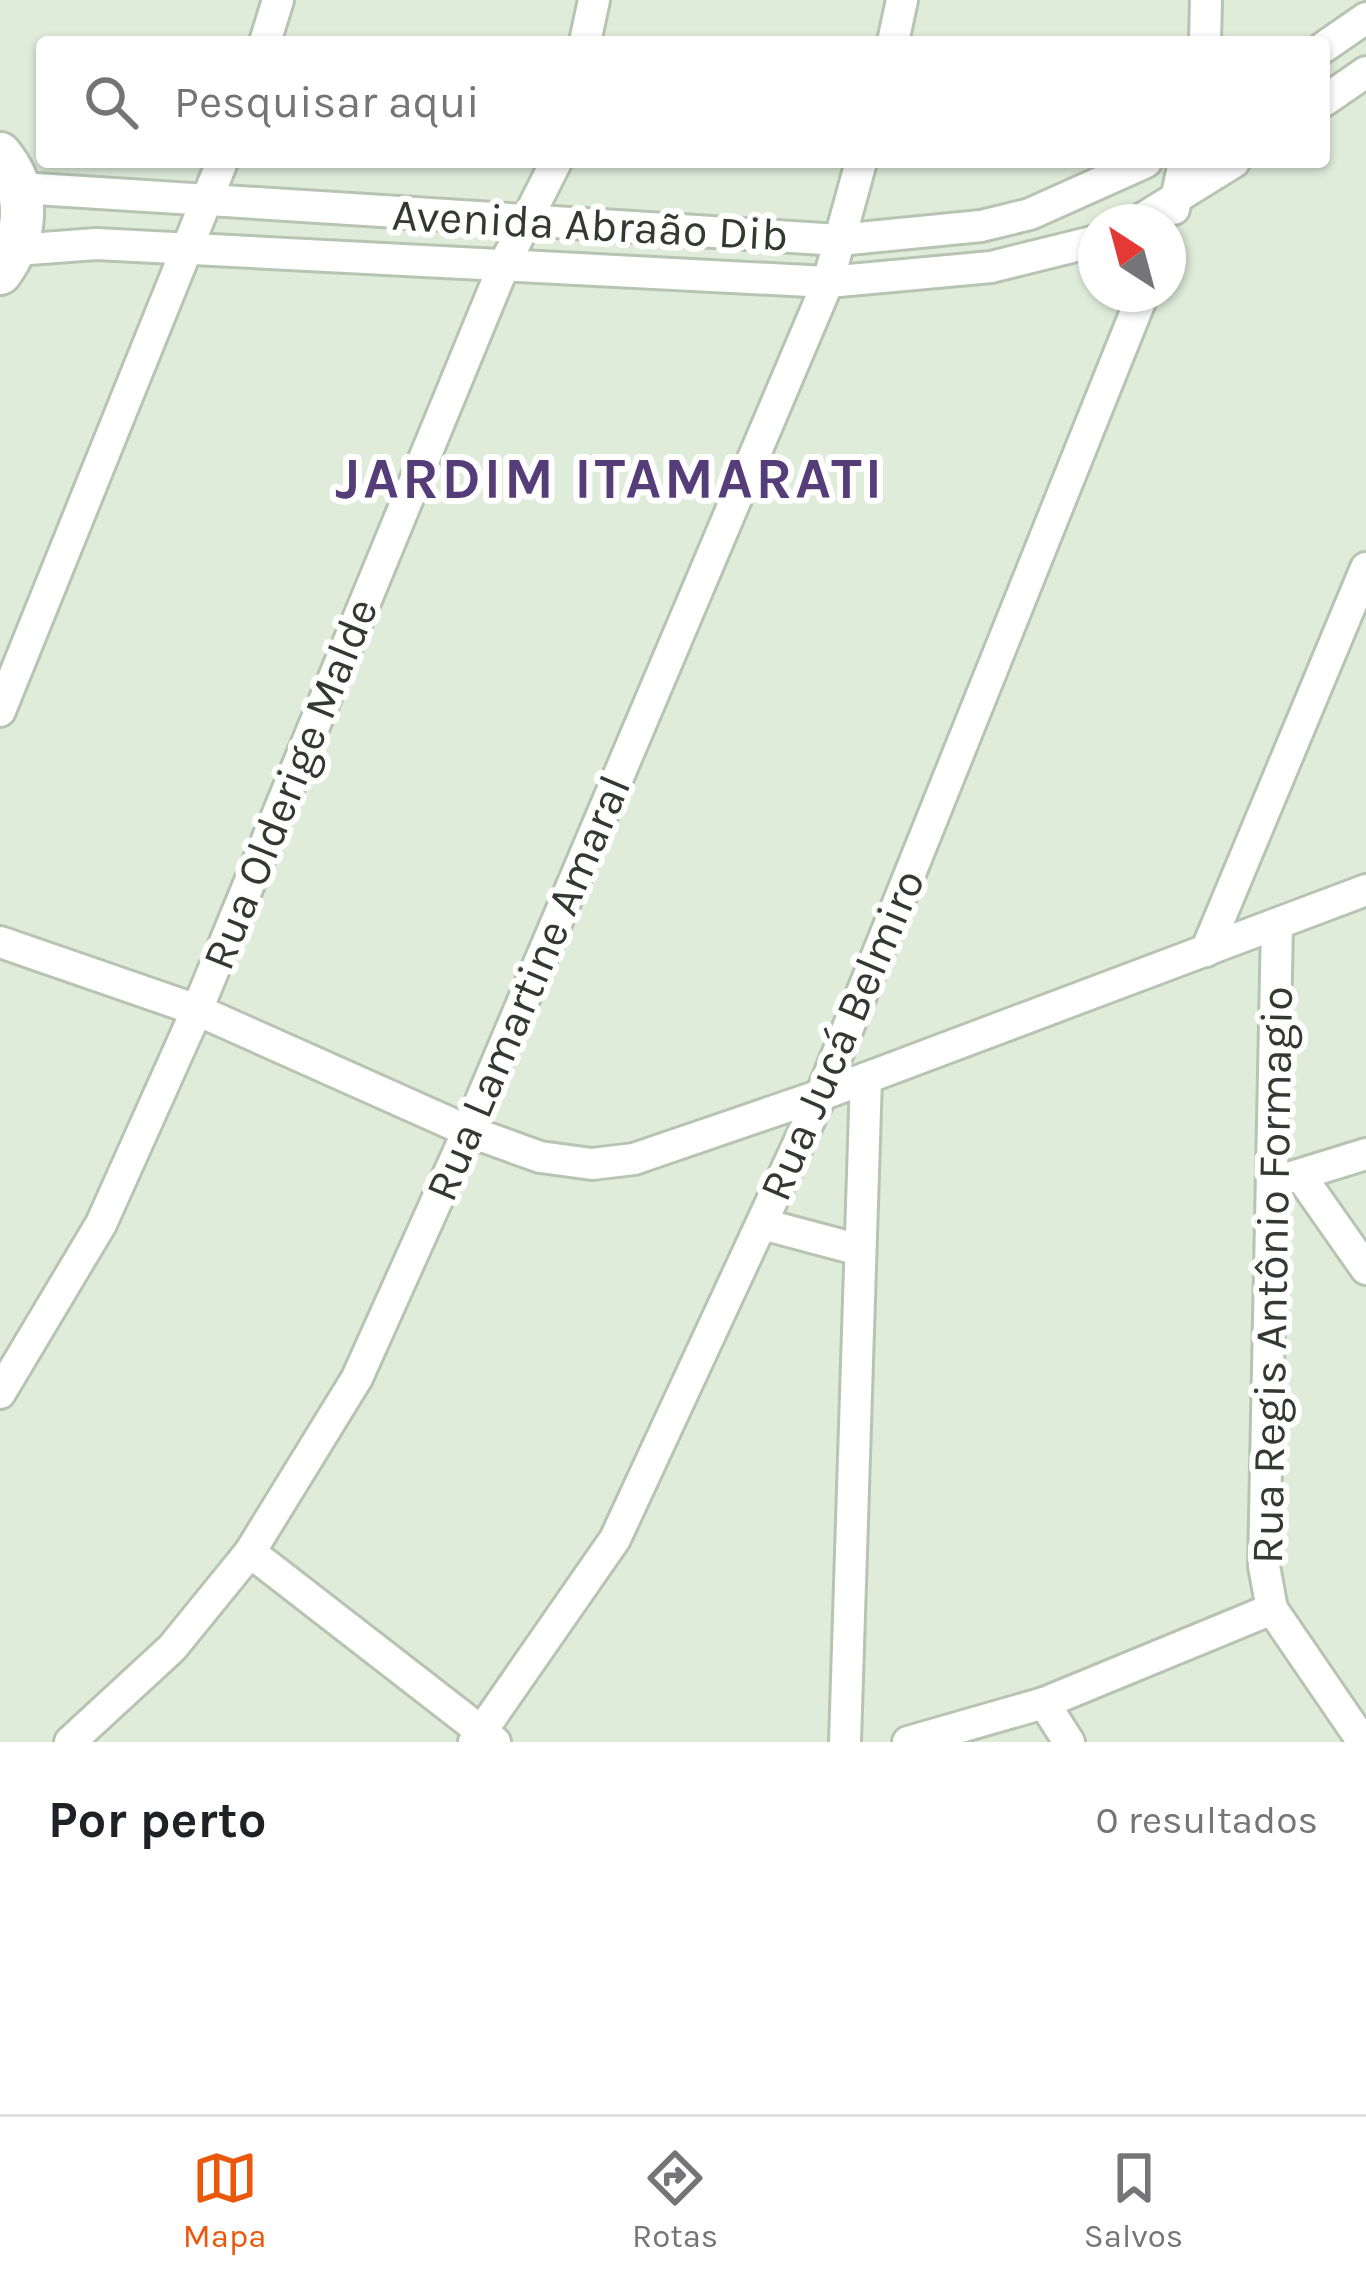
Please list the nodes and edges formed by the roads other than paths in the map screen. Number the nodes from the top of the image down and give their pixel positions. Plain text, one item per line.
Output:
1 (278, 0) edge
2 (594, 0) edge
3 (902, 0) edge
4 (1206, 0) edge
5 (1366, 18) edge
6 (267, 36) edge
7 (586, 36) edge
8 (894, 36) edge
9 (1205, 36) edge
10 (1330, 43) edge
11 (1366, 72) edge
12 (1330, 97) edge
13 (219, 168) edge
14 (553, 168) edge
15 (859, 168) edge
16 (1133, 168) edge
17 (1183, 168) edge
18 (1227, 168) edge
19 (10, 171) edge
20 (207, 201) junction
21 (1175, 204) edge
22 (1184, 204) edge
23 (523, 221) junction
24 (839, 240) junction
25 (1078, 245) edge
26 (183, 248) junction
27 (8, 261) edge
28 (504, 266) junction
29 (828, 283) junction
30 (1136, 312) edge
31 (1366, 568) edge
32 (0, 711) edge
33 (1366, 890) edge
34 (1277, 924) junction
35 (0, 942) edge
36 (1205, 951) junction
37 (197, 1010) junction
38 (866, 1078) junction
39 (821, 1095) junction
40 (468, 1131) junction
41 (1366, 1154) edge
42 (1286, 1178) junction
43 (762, 1223) junction
44 (860, 1250) junction
45 (1366, 1269) edge
46 (0, 1393) edge
47 (250, 1552) junction
48 (1273, 1609) junction
49 (1044, 1703) junction
50 (484, 1739) edge
51 (70, 1742) edge
52 (845, 1742) edge
53 (908, 1742) edge
54 (1069, 1742) edge
55 (1363, 1742) edge

1 - 6 street
2 - 7 street
3 - 8 street
4 - 9 street
5 - 10 street
11 - 12 street
13 - 20 street
14 - 23 street, Rua Olderige Malde
15 - 24 street, Rua Lamartine Amaral
16 - 24 street, Avenida Abraão Dib
17 - 21 street
18 - 22 street
19 - 20 street, Avenida Abraão Dib
19 - 27 main road
20 - 23 street, Avenida Abraão Dib
20 - 26 street
23 - 24 street, Avenida Abraão Dib
23 - 28 street, Rua Olderige Malde
24 - 29 street, Rua Lamartine Amaral
25 - 29 street, Avenida Abraão Dib
26 - 27 street, Avenida Abraão Dib
26 - 28 street, Avenida Abraão Dib
26 - 32 street
28 - 29 street, Avenida Abraão Dib
28 - 37 street, Rua Olderige Malde
29 - 40 street, Rua Lamartine Amaral
30 - 39 street, Rua Jucá Belmiro
31 - 36 street
33 - 34 street
34 - 36 street
34 - 42 street, Rua Regis Antônio Formagio
35 - 37 street
36 - 38 street
37 - 40 street
37 - 46 street, Rua Olderige Malde
38 - 39 street
38 - 44 street
39 - 40 street
39 - 43 street, Rua Jucá Belmiro
40 - 47 street, Rua Lamartine Amaral
41 - 42 street
42 - 45 street
42 - 48 street, Rua Regis Antônio Formagio
43 - 44 street
43 - 50 street, Rua Jucá Belmiro
44 - 52 street
47 - 50 street
47 - 51 street, Rua Lamartine Amaral
48 - 49 street
48 - 55 street, Rua Regis Antônio Formagio
49 - 53 street
49 - 54 street

